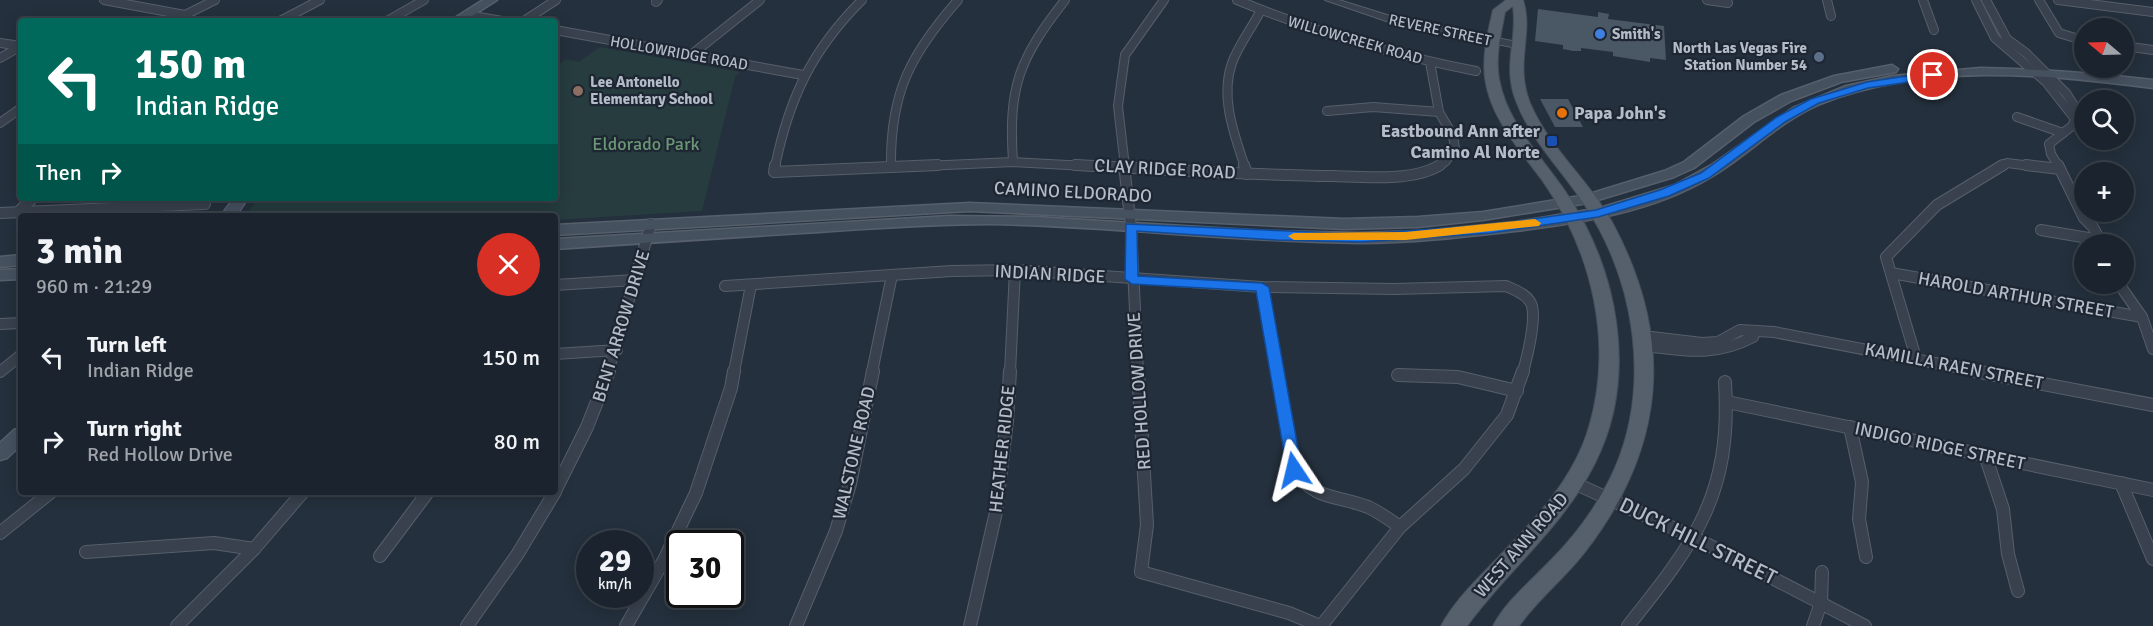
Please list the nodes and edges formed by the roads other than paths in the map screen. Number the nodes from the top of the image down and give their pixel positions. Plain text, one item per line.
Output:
1 (110, 0) edge
2 (215, 0) edge
3 (320, 0) edge
4 (424, 0) edge
5 (490, 0) edge
6 (556, 0) edge
7 (760, 0) edge
8 (862, 0) edge
9 (958, 0) edge
10 (1065, 0) edge
11 (1164, 0) edge
12 (1237, 0) edge
13 (1330, 0) edge
14 (1516, 0) edge
15 (1707, 0) edge
16 (1827, 0) edge
17 (1923, 0) edge
18 (1976, 0) edge
19 (1986, 0) edge
20 (2039, 0) edge
21 (2058, 0) edge
22 (1728, 1) edge
23 (1261, 10) junction
24 (2153, 12) edge
25 (186, 15) junction
26 (1831, 16) dead end
27 (180, 18) edge
28 (286, 18) edge
29 (392, 18) edge
30 (461, 18) edge
31 (529, 18) edge
32 (1934, 30) dead end
33 (558, 31) edge
34 (2074, 38) edge
35 (1493, 41) junction
36 (0, 43) edge
37 (1517, 45) junction
38 (18, 46) edge
39 (2134, 47) edge
40 (18, 48) edge
41 (2153, 50) edge
42 (691, 55) junction
43 (0, 58) edge
44 (1430, 62) junction
45 (2036, 69) junction
46 (1476, 71) dead end
47 (803, 75) junction
48 (2153, 76) edge
49 (2153, 84) edge
50 (1765, 109) junction
51 (18, 110) edge
52 (1327, 111) dead end
53 (1439, 112) junction
54 (2017, 117) dead end
55 (0, 123) edge
56 (1734, 131) junction
57 (2063, 133) junction
58 (1756, 138) junction
59 (1013, 162) junction
60 (891, 167) junction
61 (1125, 167) junction
62 (2060, 169) junction
63 (1714, 170) junction
64 (1247, 174) junction
65 (30, 201) edge
66 (158, 201) edge
67 (205, 204) dead end
68 (1593, 206) junction
69 (1568, 210) junction
70 (18, 212) junction
71 (0, 213) edge
72 (1130, 221) junction
73 (558, 230) edge
74 (2041, 230) dead end
75 (649, 231) junction
76 (2097, 234) edge
77 (2074, 237) edge
78 (558, 244) edge
79 (18, 260) edge
80 (0, 262) edge
81 (1015, 270) junction
82 (1891, 273) junction
83 (18, 274) edge
84 (0, 275) edge
85 (892, 275) junction
86 (1132, 279) junction
87 (635, 280) junction
88 (558, 285) edge
89 (751, 285) junction
90 (725, 286) dead end
91 (1262, 287) junction
92 (2126, 294) edge
93 (2142, 317) junction
94 (18, 323) edge
95 (0, 324) edge
96 (1644, 341) junction
97 (2153, 349) edge
98 (617, 351) junction
99 (558, 354) edge
100 (18, 357) edge
101 (1916, 358) junction
102 (0, 372) edge
103 (1398, 375) dead end
104 (1725, 382) dead end
105 (1517, 391) junction
106 (1727, 402) junction
107 (2153, 405) edge
108 (1850, 428) junction
109 (18, 438) edge
110 (0, 453) edge
111 (1985, 455) junction
112 (1574, 483) junction
113 (2121, 483) junction
114 (558, 486) edge
115 (2153, 490) edge
116 (47, 495) edge
117 (300, 495) edge
118 (426, 495) edge
119 (553, 495) edge
120 (1610, 499) junction
121 (1400, 526) junction
122 (0, 533) edge
123 (1692, 537) junction
124 (254, 549) junction
125 (86, 552) dead end
126 (380, 556) dead end
127 (1866, 556) dead end
128 (2153, 559) edge
129 (1822, 572) dead end
130 (2018, 591) dead end
131 (1821, 603) junction
132 (181, 625) edge
133 (467, 626) edge
134 (626, 626) edge
135 (796, 626) edge
136 (970, 626) edge
137 (1320, 626) edge
138 (1453, 626) edge
139 (1505, 626) edge
140 (1628, 626) edge
141 (1813, 626) edge
142 (1865, 626) edge

1 - 25 street
2 - 25 street
3 - 28 street
4 - 29 street
5 - 30 main road
6 - 31 street
7 - 42 street
8 - 47 street
9 - 60 street
10 - 59 street
11 - 61 street, RED HOLLOW DRIVE
12 - 23 street, WILLOWCREEK ROAD
13 - 35 street, REVERE STREET
14 - 35 main road, WEST ANN ROAD
14 - 37 main road, WEST ANN ROAD
15 - 22 street
16 - 26 street
17 - 32 street
18 - 45 street
19 - 45 street
20 - 34 street
21 - 24 street
23 - 44 street, WILLOWCREEK ROAD
23 - 64 street
25 - 27 street
33 - 42 street, HOLLOWRIDGE ROAD
35 - 37 street, REVERE STREET
35 - 69 main road, WEST ANN ROAD
36 - 38 street
37 - 68 main road, WEST ANN ROAD
39 - 41 street
40 - 43 street
42 - 47 street, HOLLOWRIDGE ROAD
44 - 46 street, WILLOWCREEK ROAD
44 - 53 street, CLAY RIDGE ROAD
45 - 48 main road
45 - 49 main road
45 - 50 main road
45 - 57 street
45 - 58 main road
47 - 60 street, CLAY RIDGE ROAD
50 - 56 main road
50 - 58 main road
51 - 55 street
52 - 53 street
53 - 64 street, CLAY RIDGE ROAD
54 - 57 street
56 - 63 main road
56 - 68 main road
57 - 62 street
58 - 63 main road
59 - 60 street, CLAY RIDGE ROAD
59 - 61 street, CLAY RIDGE ROAD
61 - 64 street, CLAY RIDGE ROAD
61 - 72 street, RED HOLLOW DRIVE
62 - 76 street
62 - 82 street
63 - 68 main road
65 - 70 street
66 - 67 street
66 - 70 street
68 - 69 main road, CAMINO ELDORADO
68 - 96 main road, WEST ANN ROAD
69 - 72 main road, CAMINO ELDORADO
69 - 112 main road, WEST ANN ROAD
70 - 71 street
72 - 75 main road, CAMINO ELDORADO
72 - 86 street, RED HOLLOW DRIVE
73 - 75 main road, CAMINO ELDORADO
74 - 77 street
75 - 78 main road, CAMINO ELDORADO
75 - 87 street, BENT ARROW DRIVE
79 - 80 main road
81 - 85 street, INDIAN RIDGE
81 - 86 street, INDIAN RIDGE
81 - 136 street, HEATHER RIDGE
82 - 93 street, HAROLD ARTHUR STREET
82 - 101 street
83 - 84 main road
85 - 89 street, INDIAN RIDGE
85 - 135 street, WALSTONE ROAD
86 - 91 street, INDIAN RIDGE
86 - 137 street, RED HOLLOW DRIVE
87 - 88 street
87 - 98 street, BENT ARROW DRIVE
89 - 90 street, INDIAN RIDGE
89 - 134 street
91 - 105 street, INDIAN RIDGE
91 - 121 street
92 - 93 street
93 - 97 street
94 - 95 street
96 - 101 street, KAMILLA RAEN STREET
96 - 120 main road, WEST ANN ROAD
98 - 99 street
98 - 114 street, BENT ARROW DRIVE
100 - 102 street
101 - 107 street, KAMILLA RAEN STREET
103 - 105 street
104 - 106 street
105 - 121 street
106 - 108 street, INDIGO RIDGE STREET
106 - 123 street
108 - 111 street, INDIGO RIDGE STREET
108 - 127 street
109 - 110 main road
111 - 113 street, INDIGO RIDGE STREET
111 - 130 street
112 - 120 street, DUCK HILL STREET
112 - 138 main road, WEST ANN ROAD
113 - 115 street, INDIGO RIDGE STREET
113 - 128 street
116 - 122 street
117 - 124 street
118 - 126 street
119 - 133 street, BENT ARROW DRIVE
120 - 123 street, DUCK HILL STREET
120 - 139 main road, WEST ANN ROAD
121 - 137 street
123 - 131 street, DUCK HILL STREET
123 - 140 street
124 - 125 street
124 - 132 street
129 - 131 street
131 - 141 street
131 - 142 street, DUCK HILL STREET

